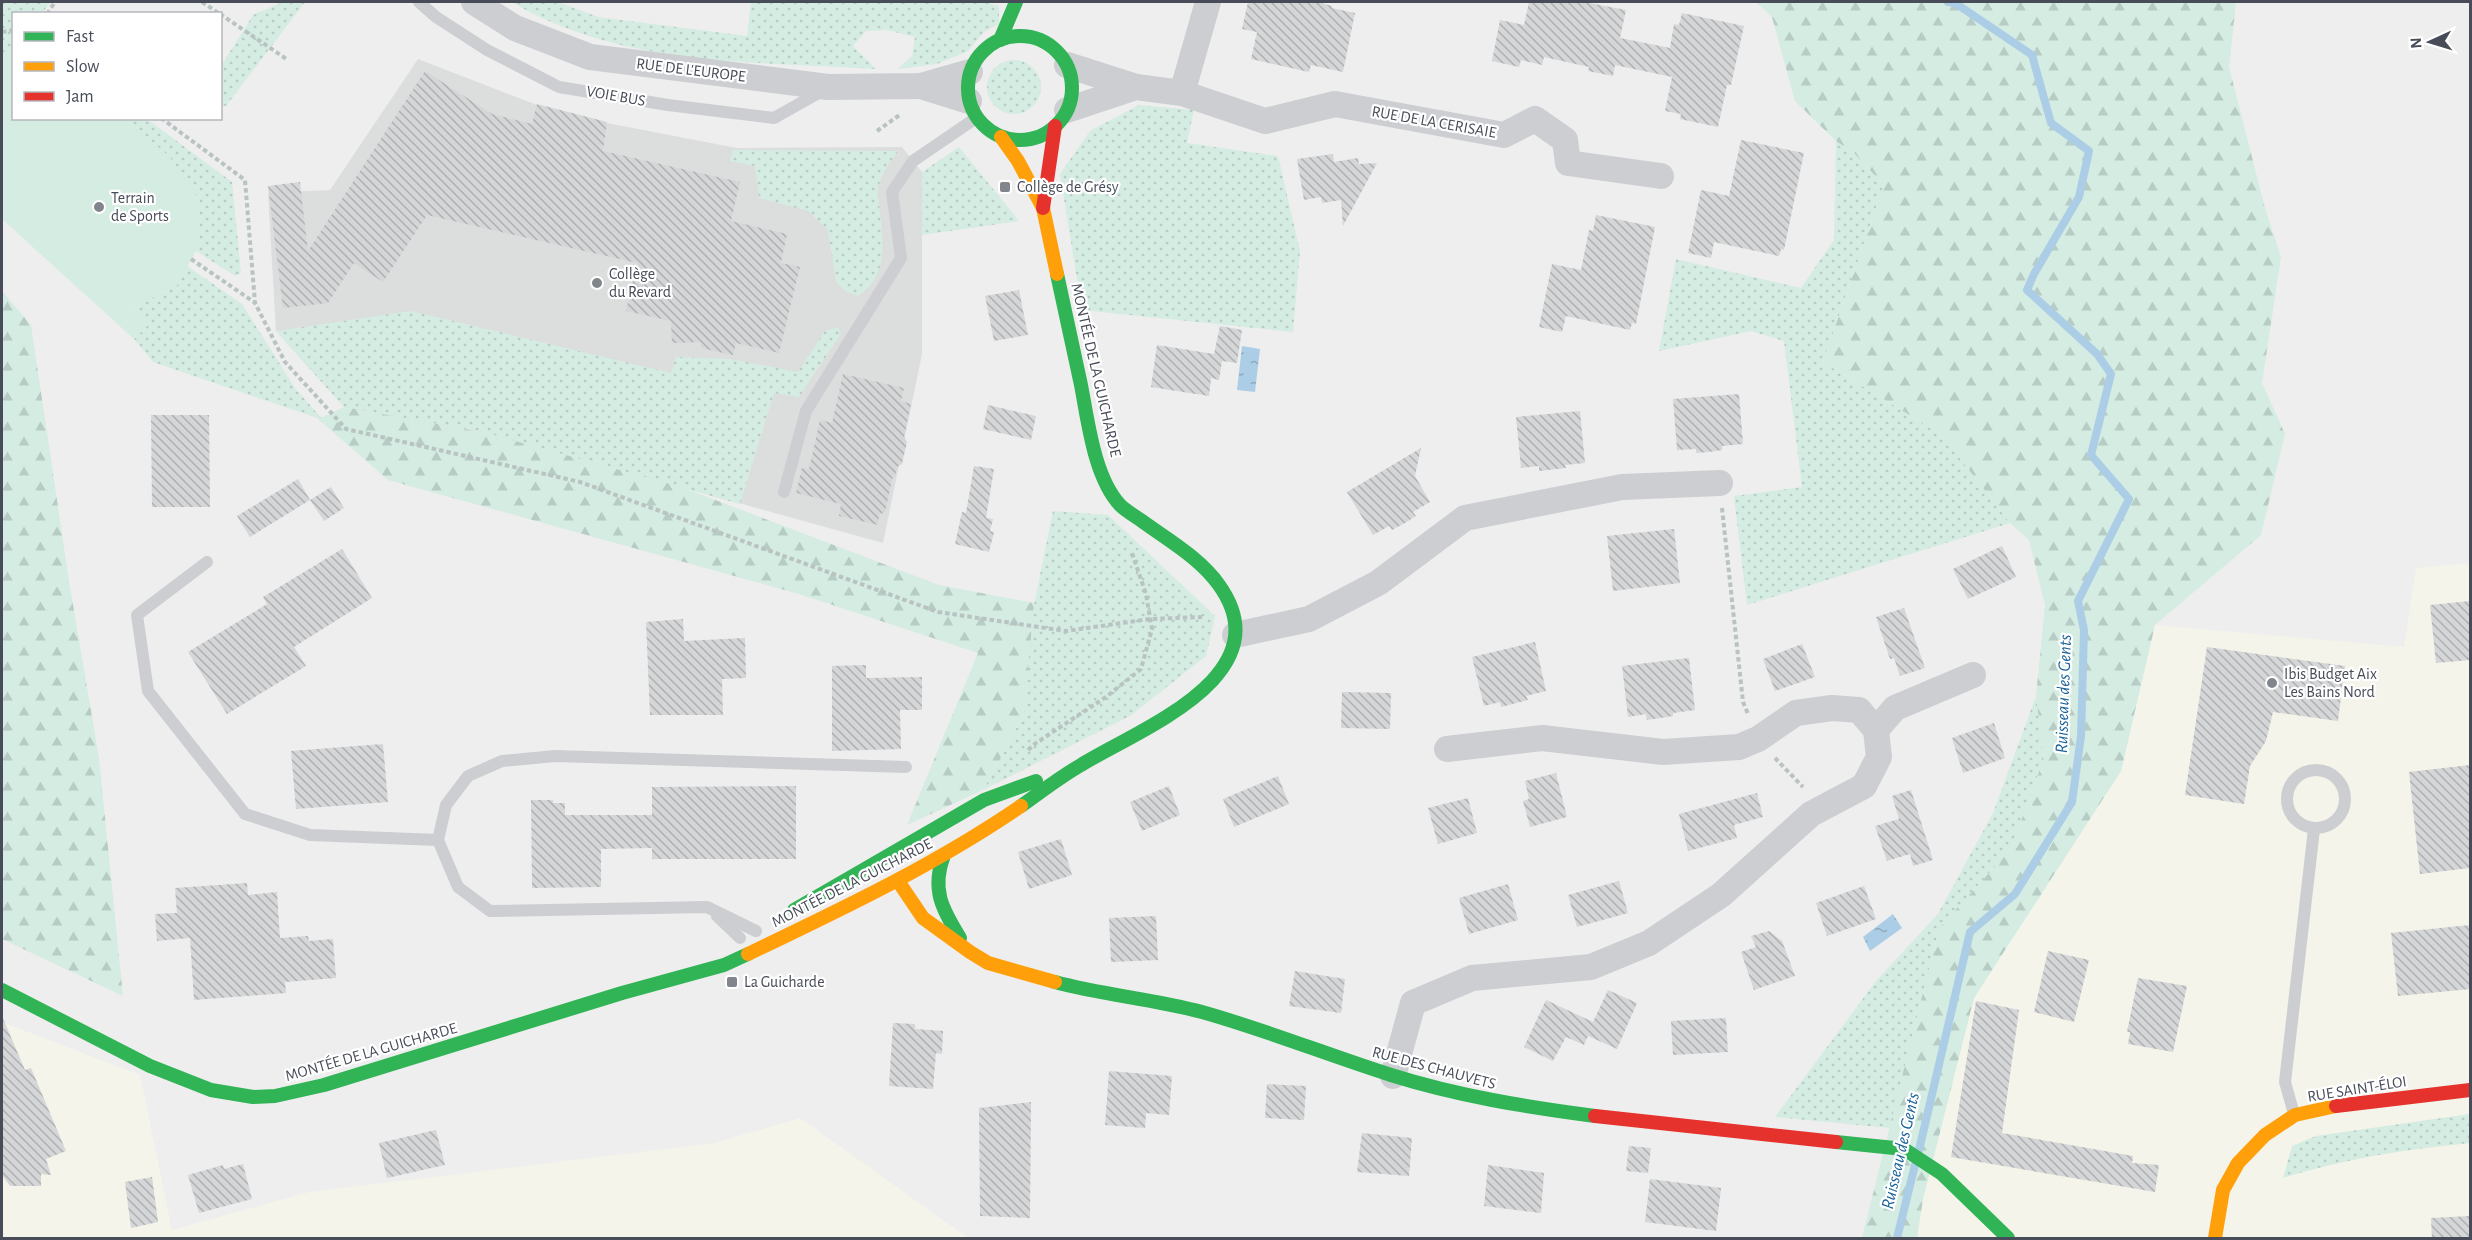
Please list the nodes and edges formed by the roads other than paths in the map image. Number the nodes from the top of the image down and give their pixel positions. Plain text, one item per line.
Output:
1 (419, 2) edge
2 (474, 2) edge
3 (1016, 2) edge
4 (1208, 2) edge
5 (1035, 21) dead end
6 (1000, 40) junction
7 (1039, 40) junction
8 (1067, 64) junction
9 (970, 72) junction
10 (921, 86) junction
11 (828, 87) junction
12 (1136, 87) junction
13 (1182, 93) junction
14 (973, 109) junction
15 (1061, 118) junction
16 (1001, 137) junction
17 (1661, 176) dead end
18 (1043, 208) junction
19 (1720, 483) road end
20 (784, 492) dead end
21 (207, 562) dead end
22 (1235, 635) junction
23 (1973, 675) dead end
24 (1876, 730) junction
25 (1447, 749) dead end
26 (1080, 765) junction
27 (906, 767) dead end
28 (2314, 829) junction
29 (438, 840) junction
30 (912, 843) junction
31 (944, 855) junction
32 (898, 881) junction
33 (707, 908) junction
34 (783, 916) dead end
35 (761, 929) joint
36 (735, 941) joint
37 (970, 952) junction
38 (697, 958) dead end
39 (2, 990) edge
40 (622, 993) junction
41 (1393, 1076) junction
42 (2470, 1090) edge
43 (2295, 1115) junction
44 (2008, 1239) edge
45 (2215, 1239) edge

1 - 11 lane, VOIE BUS
2 - 11 street, RUE DE L'EUROPE
3 - 6 main road
4 - 13 street
5 - 7 main road
6 - 7 main road
6 - 9 main road
7 - 8 main road
8 - 12 street
8 - 15 main road
9 - 10 street, RUE DE L'EUROPE
9 - 14 main road
10 - 11 street, RUE DE L'EUROPE
10 - 14 street, RUE DE L'EUROPE
12 - 13 street, RUE DE LA CERISAIE
12 - 15 street, RUE DE LA CERISAIE
13 - 17 street, RUE DE LA CERISAIE
14 - 16 main road
14 - 20 lane
15 - 16 main road
15 - 18 main road, MONTÉE DE LA GUICHARDE
16 - 18 main road, MONTÉE DE LA GUICHARDE
18 - 22 main road, MONTÉE DE LA GUICHARDE
19 - 22 street
21 - 29 lane
22 - 26 main road, MONTÉE DE LA GUICHARDE
23 - 24 street
24 - 25 street
24 - 41 street
26 - 30 main road, MONTÉE DE LA GUICHARDE
26 - 31 main road, MONTÉE DE LA GUICHARDE
27 - 29 lane
28 - 28 lane
28 - 43 lane
29 - 33 lane
30 - 32 main road
30 - 34 main road, MONTÉE DE LA GUICHARDE
31 - 32 main road, MONTÉE DE LA GUICHARDE
31 - 37 main road, RUE DES CHAUVETS
32 - 37 main road, RUE DES CHAUVETS
32 - 40 main road, MONTÉE DE LA GUICHARDE
33 - 35 lane
33 - 36 lane
35 - 36 main road, MONTÉE DE LA GUICHARDE
37 - 41 main road, RUE DES CHAUVETS
38 - 40 main road, MONTÉE DE LA GUICHARDE
39 - 40 main road, MONTÉE DE LA GUICHARDE
41 - 44 main road, RUE DES CHAUVETS
42 - 43 main road, RUE SAINT-ÉLOI
43 - 45 main road, RUE SAINT-ÉLOI

